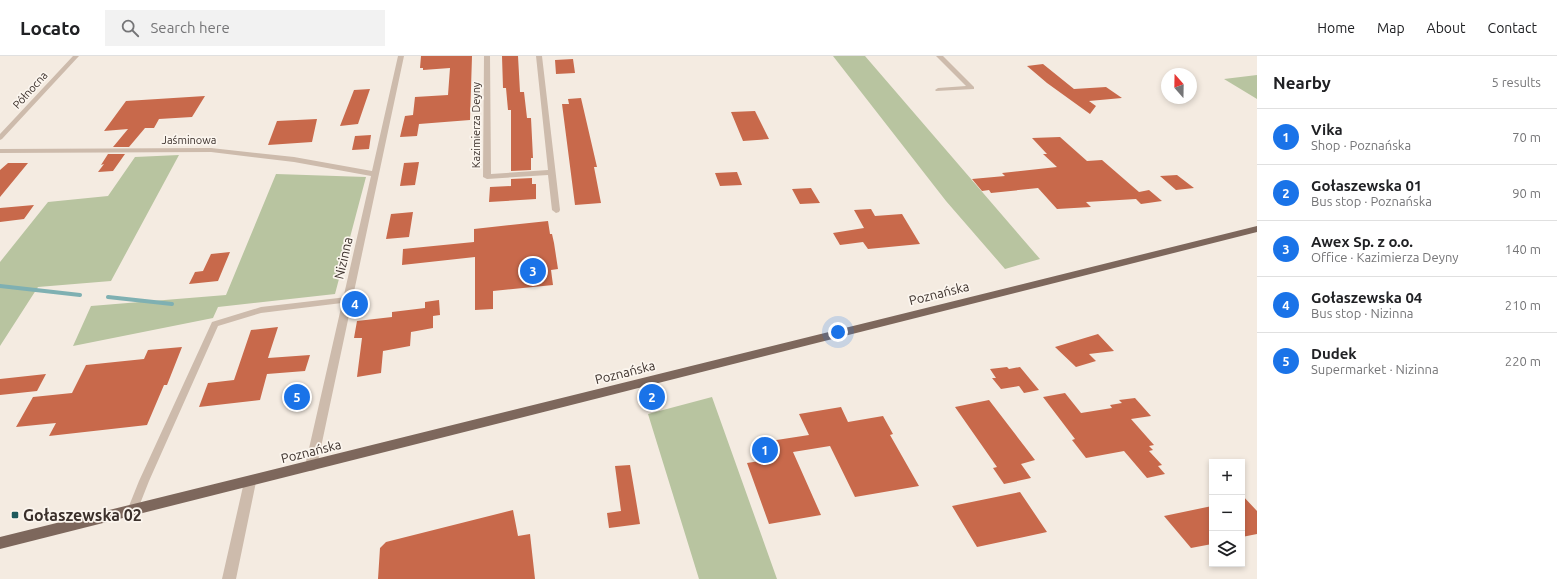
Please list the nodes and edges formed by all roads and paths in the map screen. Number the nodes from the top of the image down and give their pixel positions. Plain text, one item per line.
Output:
1 (76, 56) edge
2 (401, 56) edge
3 (487, 56) edge
4 (540, 56) edge
5 (939, 56) edge
6 (938, 90) dead end
7 (0, 138) edge
8 (0, 151) edge
9 (552, 172) junction
10 (375, 174) junction
11 (556, 210) dead end
12 (1257, 229) edge
13 (347, 300) junction
14 (311, 466) junction
15 (250, 482) junction
16 (132, 511) junction
17 (0, 543) edge
18 (229, 579) edge

1 - 7 lane, Północna
2 - 10 street, Nizinna
3 - 9 street, Kazimierza Deyny
4 - 9 street
5 - 6 street
8 - 10 street, Jaśminowa
9 - 11 street
10 - 13 street, Nizinna
12 - 14 main road, Poznańska
13 - 14 street, Nizinna
13 - 16 lane
14 - 15 main road, Poznańska
15 - 16 main road, Poznańska
15 - 18 street
16 - 17 main road, Poznańska

